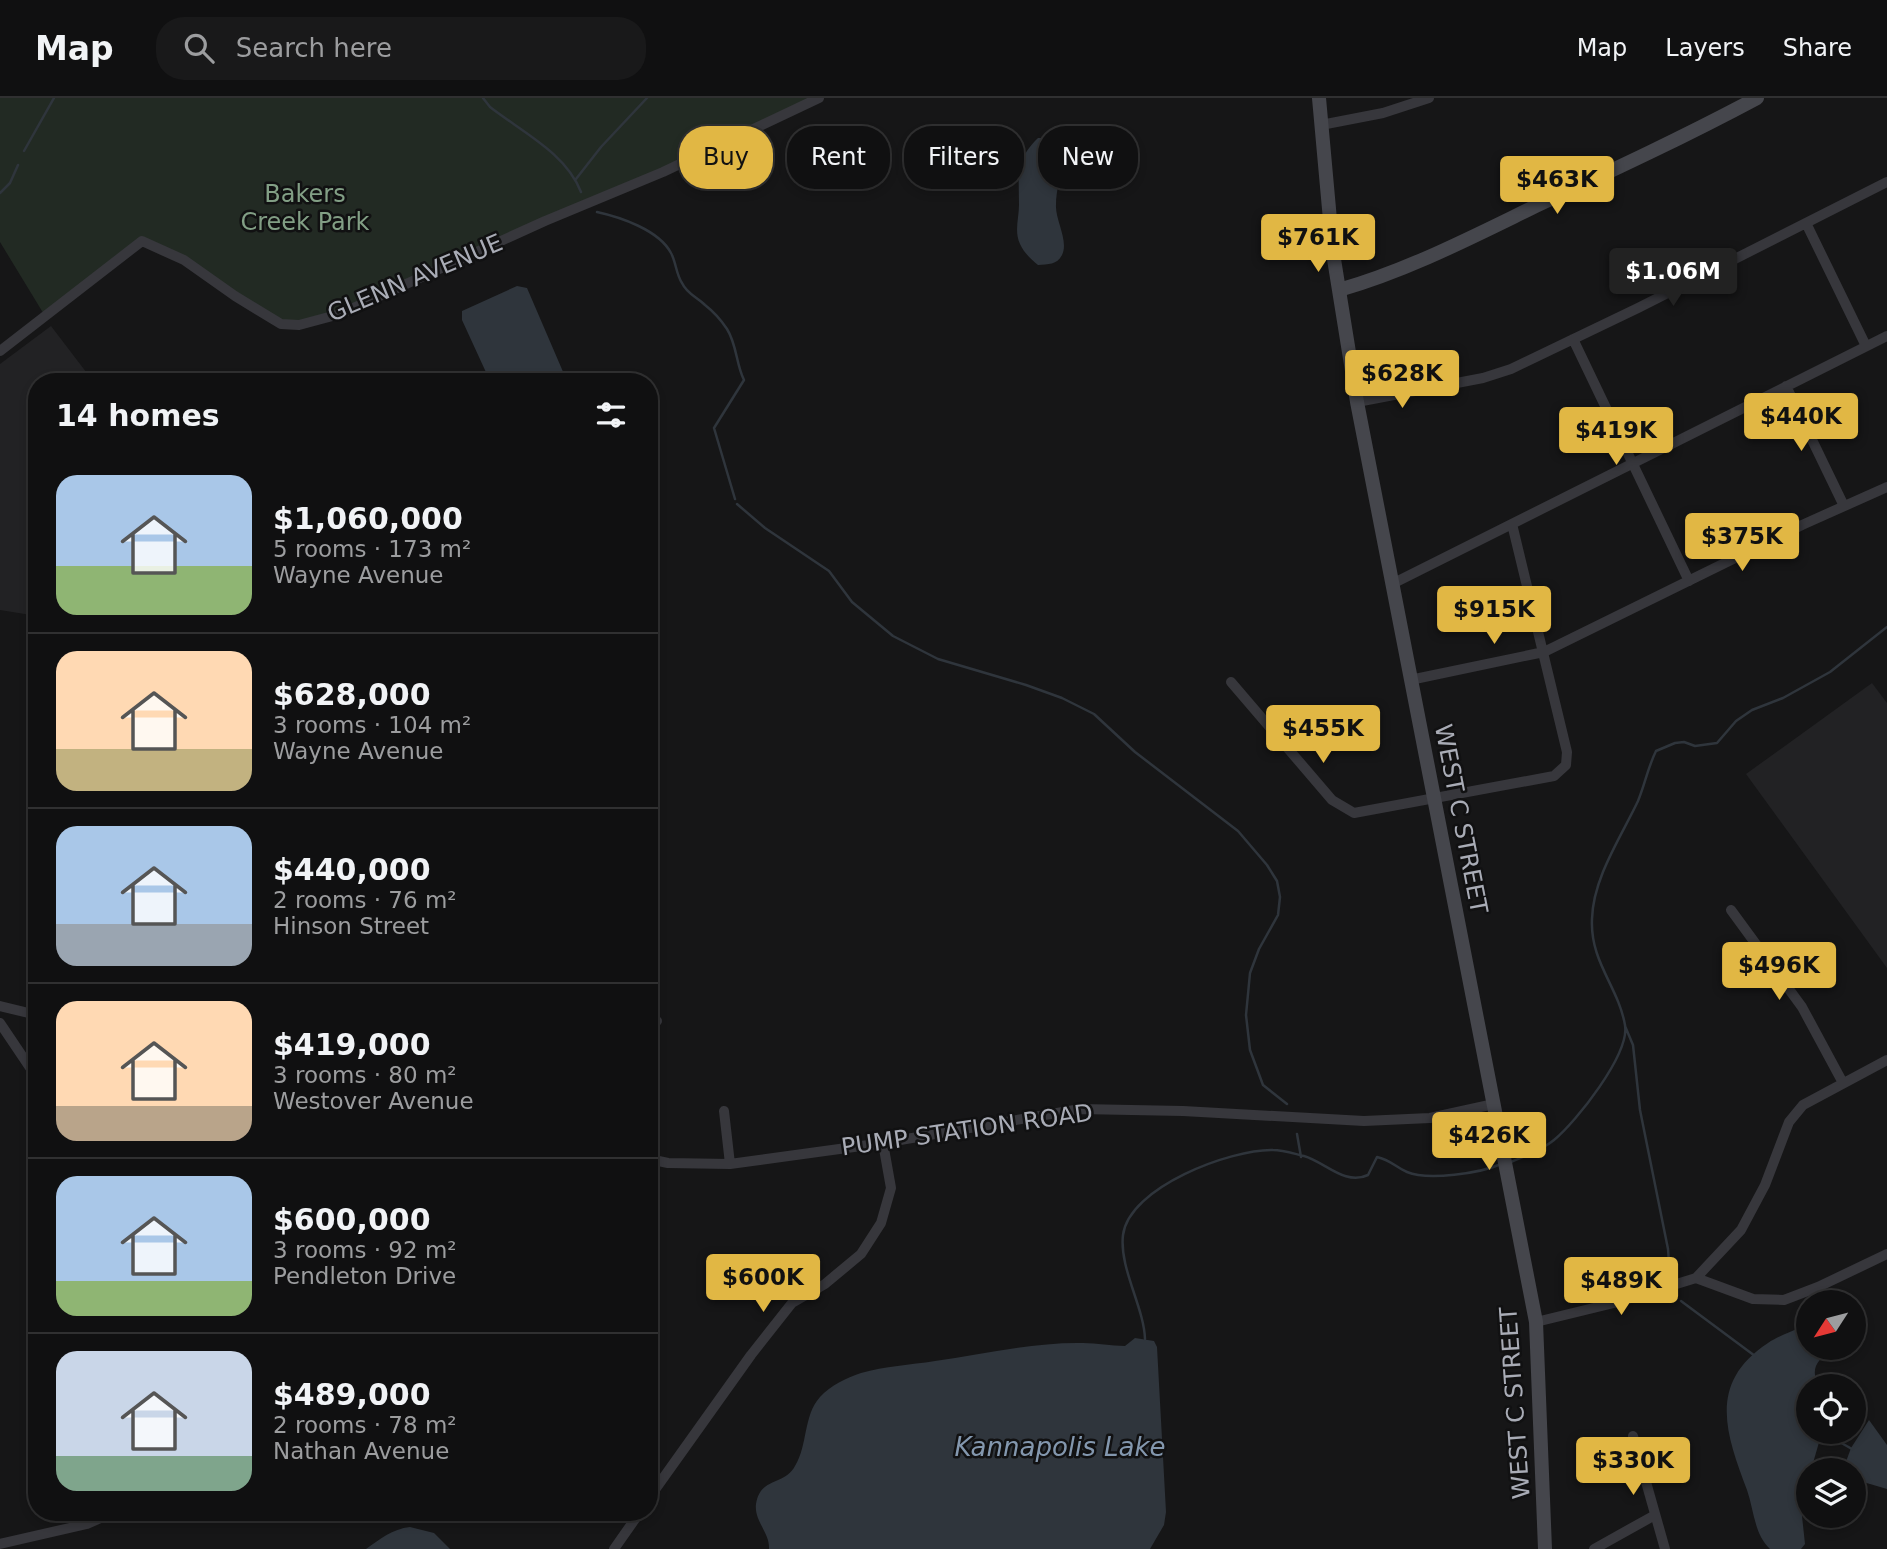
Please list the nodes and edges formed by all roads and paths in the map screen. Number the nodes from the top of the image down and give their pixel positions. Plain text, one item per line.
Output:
1 (819, 98) edge
2 (1319, 98) edge
3 (1429, 98) edge
4 (1757, 98) edge
5 (1321, 125) junction
6 (1887, 182) edge
7 (1806, 223) junction
8 (1339, 290) junction
9 (1887, 336) edge
10 (1573, 339) junction
11 (1866, 346) junction
12 (0, 351) edge
13 (1786, 386) junction
14 (1357, 402) junction
15 (1631, 462) junction
16 (1887, 487) edge
17 (1844, 506) junction
18 (1512, 524) junction
19 (1689, 582) junction
20 (1392, 584) junction
21 (1544, 652) junction
22 (1410, 680) junction
23 (1231, 682) dead end
24 (1435, 797) junction
25 (1731, 910) dead end
26 (0, 1006) edge
27 (28, 1013) edge
28 (0, 1023) edge
29 (1887, 1060) edge
30 (28, 1065) edge
31 (1843, 1083) junction
32 (1494, 1104) junction
33 (724, 1111) dead end
34 (883, 1143) junction
35 (658, 1161) edge
36 (730, 1164) junction
37 (1887, 1254) edge
38 (1696, 1279) junction
39 (1536, 1322) junction
40 (1633, 1436) dead end
41 (658, 1486) edge
42 (1654, 1515) junction
43 (94, 1521) edge
44 (634, 1521) edge
45 (0, 1544) edge
46 (614, 1549) edge
47 (1545, 1549) edge
48 (1594, 1549) edge
49 (1665, 1549) edge

1 - 12 street, GLENN AVENUE
2 - 5 main road, WEST C STREET
3 - 5 street
4 - 8 main road
5 - 8 main road, WEST C STREET
6 - 7 street
7 - 10 street
7 - 11 street
8 - 14 main road, WEST C STREET
9 - 11 street
10 - 14 street
10 - 15 street
11 - 13 street
13 - 15 street
13 - 17 street
14 - 20 main road, WEST C STREET
15 - 18 street
15 - 19 street
16 - 17 street
17 - 19 street
18 - 20 street
18 - 21 street
19 - 21 street
20 - 22 main road, WEST C STREET
21 - 22 street
21 - 24 street
22 - 24 main road, WEST C STREET
23 - 24 street
24 - 32 main road, WEST C STREET
25 - 31 street
26 - 27 street
28 - 30 street
29 - 31 street
31 - 38 street
32 - 34 street, PUMP STATION ROAD
32 - 39 main road, WEST C STREET
33 - 36 street
34 - 36 street, PUMP STATION ROAD
34 - 41 street
35 - 36 street, PUMP STATION ROAD
37 - 38 street
38 - 39 street
39 - 47 main road, WEST C STREET
40 - 42 street
42 - 48 street
42 - 49 street
43 - 45 street
44 - 46 street

